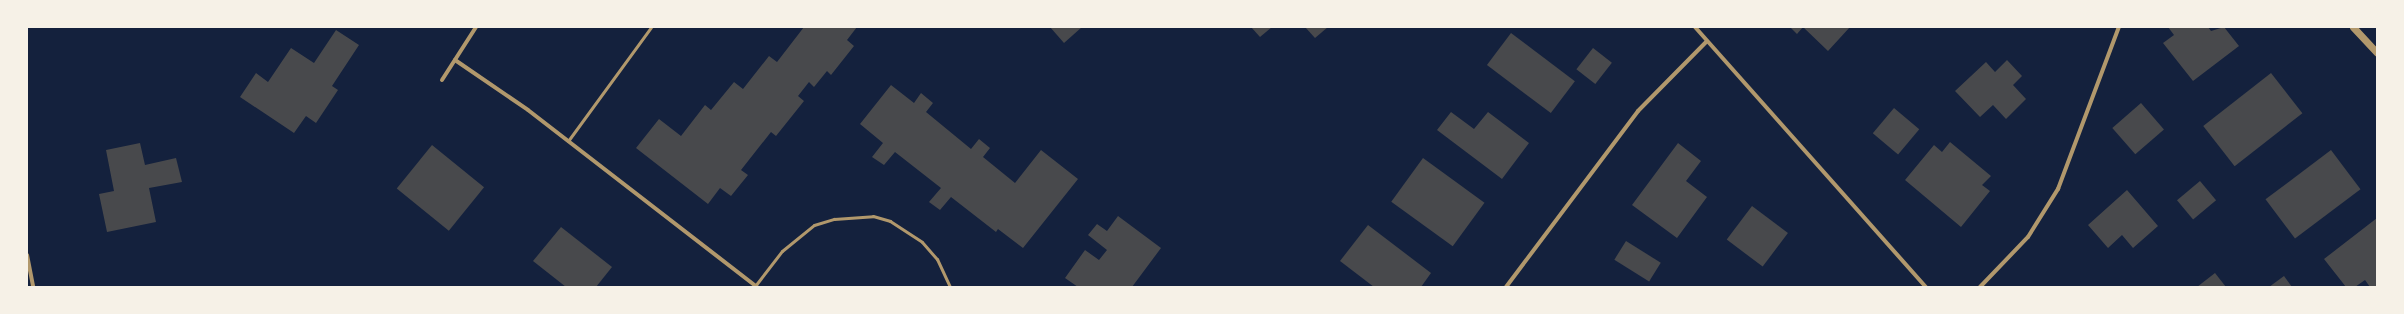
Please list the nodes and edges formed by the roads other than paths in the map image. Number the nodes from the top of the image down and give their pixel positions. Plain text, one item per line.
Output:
1 (476, 27) edge
2 (651, 27) edge
3 (1695, 27) edge
4 (2119, 27) edge
5 (2353, 27) edge
6 (1707, 41) junction
7 (2377, 53) edge
8 (455, 60) junction
9 (442, 80) dead end
10 (568, 141) junction
11 (27, 255) edge
12 (756, 286) edge
13 (33, 287) edge
14 (950, 287) edge
15 (1506, 287) edge
16 (1926, 287) edge
17 (1980, 287) edge

1 - 8 street
2 - 10 lane
3 - 6 street
4 - 17 street
5 - 7 street
6 - 15 street
6 - 16 street
8 - 9 street
8 - 10 street
10 - 12 street
11 - 13 street
12 - 14 lane

